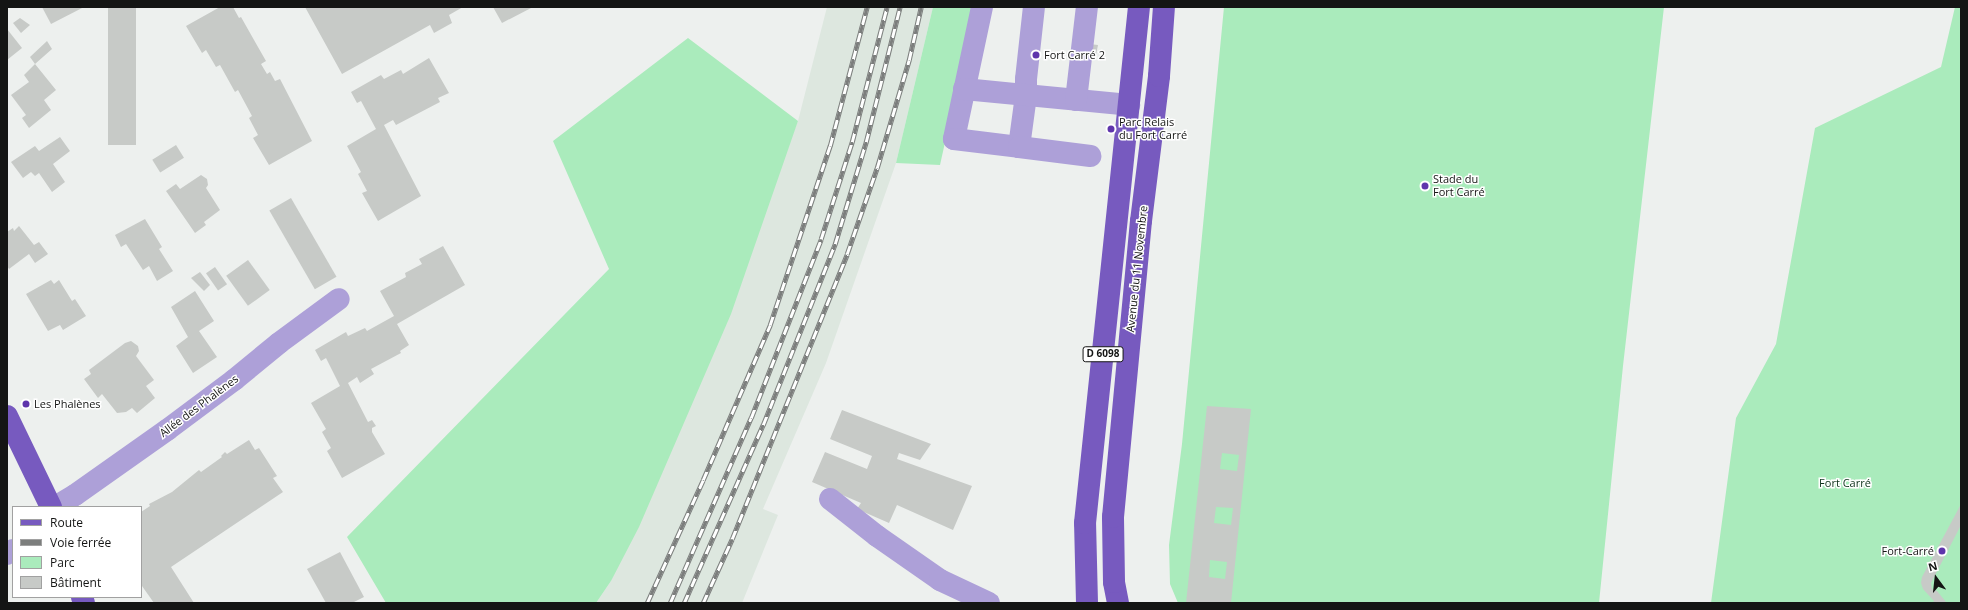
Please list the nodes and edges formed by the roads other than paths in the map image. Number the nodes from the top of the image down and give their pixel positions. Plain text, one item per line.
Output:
1 (982, 7) edge
2 (1034, 7) edge
3 (1087, 7) edge
4 (1139, 7) edge
5 (1164, 7) edge
6 (964, 89) junction
7 (1026, 95) junction
8 (1076, 100) junction
9 (1129, 105) junction
10 (1019, 147) junction
11 (1090, 156) dead end
12 (1141, 221) junction
13 (339, 299) dead end
14 (7, 416) edge
15 (830, 499) dead end
16 (51, 506) edge
17 (57, 506) edge
18 (989, 603) edge
19 (1087, 603) edge
20 (1118, 603) edge

1 - 6 street
2 - 7 street
3 - 8 street
4 - 9 main road, D 6098
5 - 12 main road, Avenue du 11 Novembre / D 6098
6 - 7 street
6 - 10 street
7 - 8 street
7 - 10 street
8 - 9 street
9 - 12 main road
9 - 19 main road, D 6098
10 - 11 street
12 - 20 main road, Avenue du 11 Novembre / D 6098
13 - 17 street, Allée des Phalènes
14 - 16 main road
15 - 18 street

